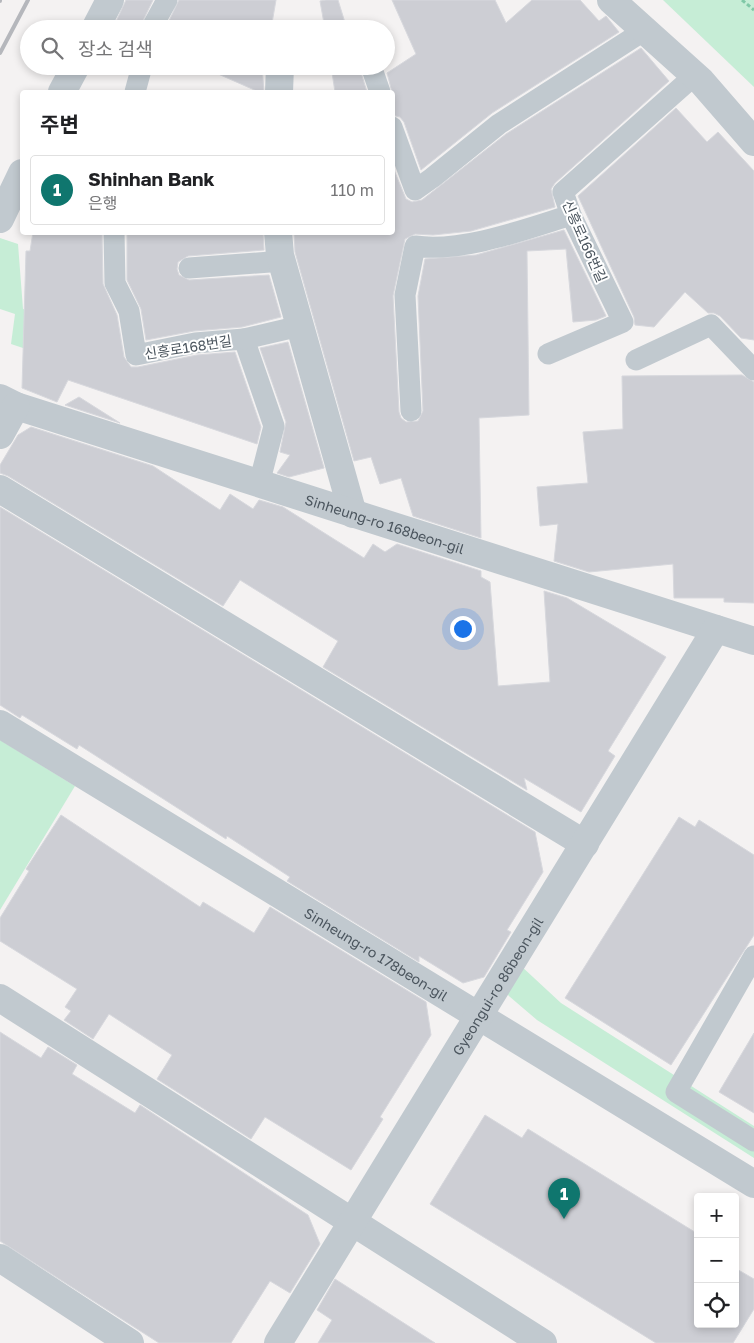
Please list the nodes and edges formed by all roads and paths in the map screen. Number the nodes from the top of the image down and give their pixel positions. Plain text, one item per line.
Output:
1 (110, 0) edge
2 (167, 0) edge
3 (611, 0) edge
4 (742, 0) edge
5 (754, 10) edge
6 (100, 20) edge
7 (156, 20) edge
8 (645, 30) junction
9 (71, 75) edge
10 (140, 75) edge
11 (280, 75) edge
12 (374, 75) edge
13 (695, 75) junction
14 (63, 90) edge
15 (136, 90) edge
16 (279, 90) edge
17 (379, 90) edge
18 (395, 135) edge
19 (754, 142) edge
20 (20, 177) edge
21 (571, 216) junction
22 (0, 219) edge
23 (114, 235) edge
24 (279, 244) edge
25 (189, 268) dead end
26 (300, 326) junction
27 (244, 339) junction
28 (548, 354) dead end
29 (636, 360) dead end
30 (754, 370) edge
31 (8, 402) edge
32 (411, 411) dead end
33 (0, 435) edge
34 (259, 484) junction
35 (0, 489) edge
36 (353, 514) junction
37 (716, 629) junction
38 (754, 641) edge
39 (0, 724) edge
40 (585, 844) junction
41 (754, 956) edge
42 (0, 998) edge
43 (480, 1015) junction
44 (754, 1141) edge
45 (754, 1184) edge
46 (353, 1222) junction
47 (0, 1258) edge
48 (130, 1343) edge
49 (278, 1343) edge
50 (544, 1343) edge

1 - 6 street
2 - 7 lane
3 - 8 street
4 - 5 path
8 - 13 street
8 - 18 lane
9 - 14 street
10 - 15 lane
11 - 16 street
12 - 17 lane
13 - 19 street
13 - 21 lane, 신흥로166번길
20 - 22 street
21 - 28 lane, 신흥로166번길
21 - 32 lane
23 - 27 lane, 신흥로168번길
24 - 25 lane
24 - 26 street
26 - 27 lane
26 - 36 street
27 - 34 lane, 신흥로168번길
29 - 30 lane
31 - 33 street
31 - 34 street, Sinheung-ro 168beon-gil
34 - 36 street, Sinheung-ro 168beon-gil
35 - 40 street
36 - 37 street, Sinheung-ro 168beon-gil
37 - 38 street, Sinheung-ro 168beon-gil
37 - 40 street, Gyeongui-ro 86beon-gil
39 - 43 street, Sinheung-ro 178beon-gil
40 - 43 street, Gyeongui-ro 86beon-gil
41 - 44 lane
42 - 46 street
43 - 45 street, Sinheung-ro 178beon-gil
43 - 46 street, Gyeongui-ro 86beon-gil
46 - 49 street, Gyeongui-ro 86beon-gil
46 - 50 street
47 - 48 street

